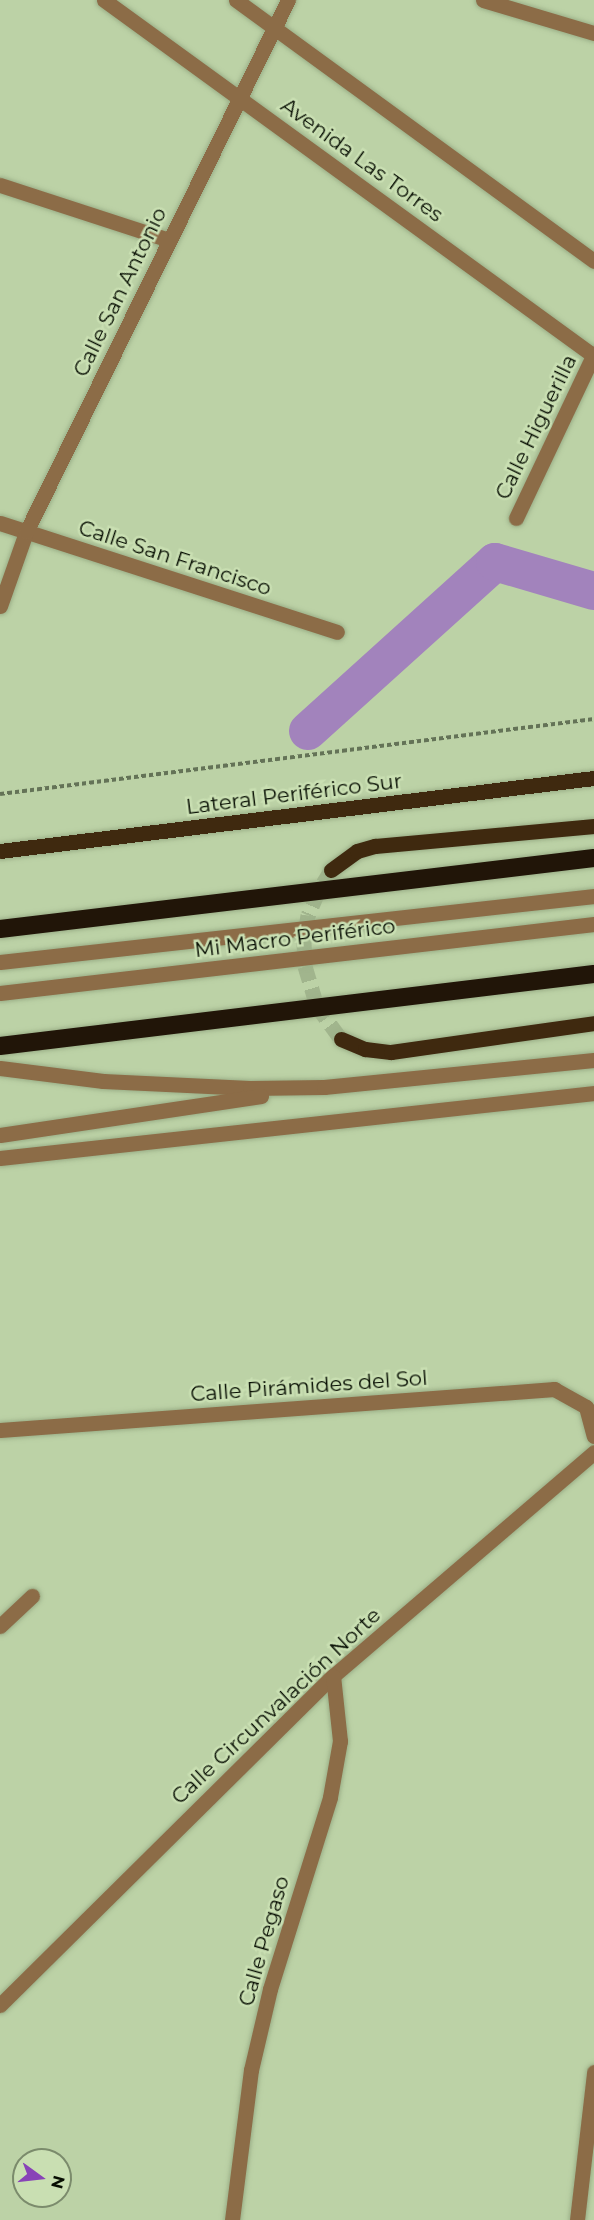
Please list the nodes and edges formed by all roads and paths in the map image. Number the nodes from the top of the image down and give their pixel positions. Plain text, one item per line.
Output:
1 (104, 0) edge
2 (236, 0) edge
3 (288, 0) edge
4 (483, 0) edge
5 (274, 28) junction
6 (594, 33) edge
7 (240, 98) junction
8 (0, 185) edge
9 (168, 240) junction
10 (594, 261) edge
11 (594, 355) edge
12 (516, 518) dead end
13 (0, 523) edge
14 (26, 532) junction
15 (0, 606) edge
16 (337, 632) dead end
17 (594, 718) edge
18 (594, 778) edge
19 (0, 794) edge
20 (594, 826) edge
21 (0, 852) edge
22 (594, 858) edge
23 (331, 870) tunnel mouth
24 (594, 896) edge
25 (594, 924) edge
26 (0, 929) edge
27 (0, 962) edge
28 (594, 974) edge
29 (0, 993) edge
30 (594, 1023) edge
31 (341, 1039) tunnel mouth
32 (0, 1046) edge
33 (594, 1060) edge
34 (0, 1068) edge
35 (324, 1087) junction
36 (594, 1093) edge
37 (0, 1135) edge
38 (0, 1158) edge
39 (0, 1430) edge
40 (594, 1436) edge
41 (594, 1452) edge
42 (33, 1596) dead end
43 (0, 1626) edge
44 (333, 1676) junction
45 (0, 2005) edge
46 (594, 2072) edge
47 (232, 2220) edge
48 (577, 2220) edge

1 - 7 street, Avenida Las Torres
2 - 5 street
3 - 5 street, Calle San Antonio
4 - 6 street
5 - 7 street, Calle San Antonio
5 - 10 street
7 - 9 street, Calle San Antonio
7 - 11 street, Avenida Las Torres
8 - 9 street
9 - 14 street, Calle San Antonio
11 - 12 street, Calle Higuerilla
13 - 14 street, Calle San Francisco
14 - 15 street, Calle San Antonio
14 - 16 street, Calle San Francisco
17 - 19 path
18 - 21 main road, Lateral Periférico Sur
20 - 23 main road
22 - 26 highway
24 - 27 street, Mi Macro Periférico
25 - 29 street, Mi Macro Periférico
28 - 32 highway
30 - 31 main road
33 - 35 street
34 - 35 street
35 - 37 street
36 - 38 street
39 - 40 street, Calle Pirámides del Sol
41 - 44 street, Calle Circunvalación Norte
42 - 43 street
44 - 45 street, Calle Circunvalación Norte
44 - 47 street, Calle Pegaso
46 - 48 street

